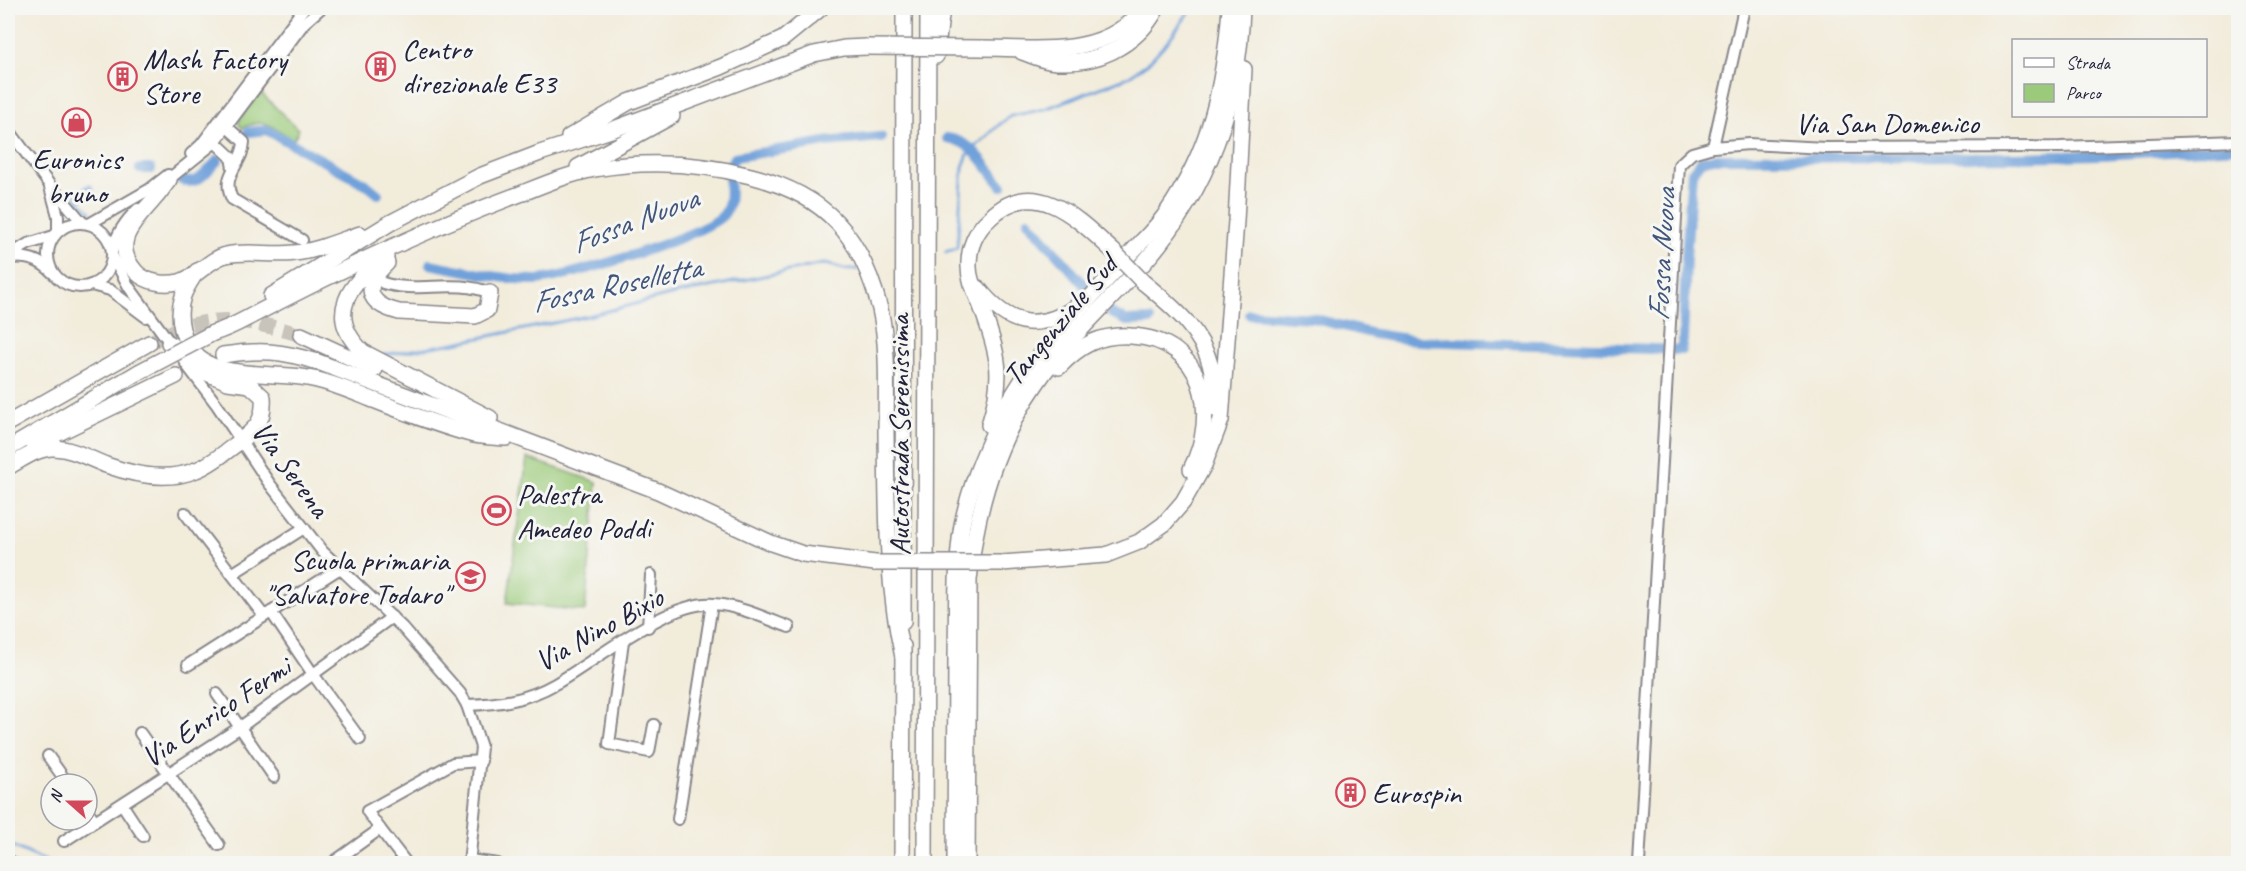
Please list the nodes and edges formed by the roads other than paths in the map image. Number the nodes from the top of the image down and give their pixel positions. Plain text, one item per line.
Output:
1 (304, 8) edge
2 (321, 8) edge
3 (821, 8) edge
4 (904, 8) edge
5 (928, 8) edge
6 (942, 8) edge
7 (1142, 8) edge
8 (1157, 8) edge
9 (1230, 8) edge
10 (1243, 8) edge
11 (1744, 8) edge
12 (1011, 49) junction
13 (734, 83) junction
14 (227, 128) junction
15 (8, 129) edge
16 (927, 131) junction
17 (2238, 141) edge
18 (215, 142) junction
19 (1713, 147) junction
20 (540, 153) junction
21 (234, 168) junction
22 (556, 179) junction
23 (169, 180) junction
24 (49, 184) junction
25 (86, 223) junction
26 (390, 223) junction
27 (56, 233) junction
28 (418, 235) junction
29 (302, 240) dead end
30 (112, 253) junction
31 (8, 258) edge
32 (969, 269) junction
33 (196, 272) junction
34 (54, 274) junction
35 (383, 283) dead end
36 (91, 285) junction
37 (490, 293) joint
38 (1092, 297) junction
39 (152, 320) junction
40 (213, 333) junction
41 (301, 335) tunnel mouth
42 (148, 343) tunnel mouth
43 (169, 343) junction
44 (224, 355) dead end
45 (177, 376) dead end
46 (86, 402) junction
47 (8, 423) edge
48 (1007, 435) junction
49 (524, 439) junction
50 (8, 441) edge
51 (240, 441) junction
52 (8, 449) edge
53 (8, 460) edge
54 (1204, 465) junction
55 (8, 467) edge
56 (974, 478) junction
57 (185, 513) dead end
58 (303, 528) junction
59 (1138, 542) junction
60 (340, 568) junction
61 (232, 574) junction
62 (651, 575) dead end
63 (712, 604) junction
64 (268, 614) junction
65 (392, 617) junction
66 (648, 627) junction
67 (789, 627) dead end
68 (623, 641) junction
69 (903, 657) junction
70 (188, 664) dead end
71 (313, 674) junction
72 (217, 694) dead end
73 (467, 705) junction
74 (654, 725) dead end
75 (239, 728) junction
76 (140, 733) dead end
77 (360, 739) dead end
78 (48, 756) dead end
79 (481, 761) junction
80 (59, 772) edge
81 (168, 774) junction
82 (274, 777) dead end
83 (122, 804) junction
84 (99, 818) edge
85 (678, 819) dead end
86 (380, 829) junction
87 (78, 832) edge
88 (143, 836) dead end
89 (64, 841) dead end
90 (219, 845) dead end
91 (8, 860) edge
92 (469, 862) edge
93 (15, 864) edge
94 (332, 864) edge
95 (407, 864) edge
96 (498, 864) edge
97 (902, 864) edge
98 (924, 864) edge
99 (955, 864) edge
100 (967, 864) edge
101 (1639, 864) edge

1 - 25 street
2 - 14 street
3 - 20 highway
4 - 69 highway, Autostrada Serenissima
5 - 16 highway, Autostrada Serenissima
6 - 16 highway
7 - 12 highway
8 - 12 highway
9 - 38 highway, Tangenziale Sud
10 - 48 highway, Tangenziale Sud
10 - 54 highway
11 - 19 street
12 - 13 highway, bridge
13 - 20 highway
13 - 22 highway
14 - 18 street
14 - 21 street
15 - 24 street
16 - 98 highway, Autostrada Serenissima
17 - 19 street, Via San Domenico
18 - 21 street
18 - 23 street
19 - 101 street, Via San Domenico
20 - 26 highway
21 - 29 street
22 - 28 highway
22 - 69 highway
23 - 30 street
23 - 33 highway
24 - 25 street
24 - 27 street
25 - 27 street
25 - 30 street
26 - 33 highway
26 - 40 highway
27 - 31 street
27 - 34 street
28 - 37 highway
28 - 40 highway
28 - 49 highway
30 - 36 street
30 - 39 street, Via Serena
31 - 34 street
32 - 38 highway
32 - 54 highway, bridge
32 - 56 highway
33 - 49 highway
34 - 36 street
35 - 37 street
36 - 39 street
38 - 56 highway, Tangenziale Sud
39 - 43 street, Via Serena
40 - 46 highway, bridge
41 - 49 highway
42 - 47 highway
43 - 51 street, Via Serena
43 - 51 highway
44 - 49 highway
45 - 53 highway
46 - 50 highway
46 - 52 highway
48 - 59 highway
48 - 100 highway, Tangenziale Sud
49 - 59 highway, bridge
51 - 55 highway
51 - 58 street, Via Serena
54 - 59 highway
56 - 99 highway, Tangenziale Sud
57 - 61 street
58 - 60 street, Via Serena
58 - 61 street
60 - 64 street
60 - 65 street, Via Serena
61 - 64 street
62 - 66 street
63 - 66 street, Via Nino Bixio
63 - 67 street, Via Nino Bixio
63 - 85 street
64 - 70 street
64 - 71 street
65 - 71 street, Via Enrico Fermi
65 - 73 street, Via Serena
66 - 68 street, Via Nino Bixio
68 - 73 street, Via Nino Bixio
68 - 74 street
69 - 97 highway, Autostrada Serenissima
71 - 75 street, Via Enrico Fermi
71 - 77 street
72 - 75 street
73 - 79 street, Via Serena
75 - 81 street, Via Enrico Fermi
75 - 82 street
76 - 81 street
78 - 80 street
79 - 86 street
79 - 92 street, Via Serena
81 - 83 street, Via Enrico Fermi
81 - 90 street
83 - 84 street, Via Enrico Fermi
83 - 88 street
86 - 94 street
86 - 95 street
87 - 89 street, Via Enrico Fermi
91 - 93 street
92 - 96 street

